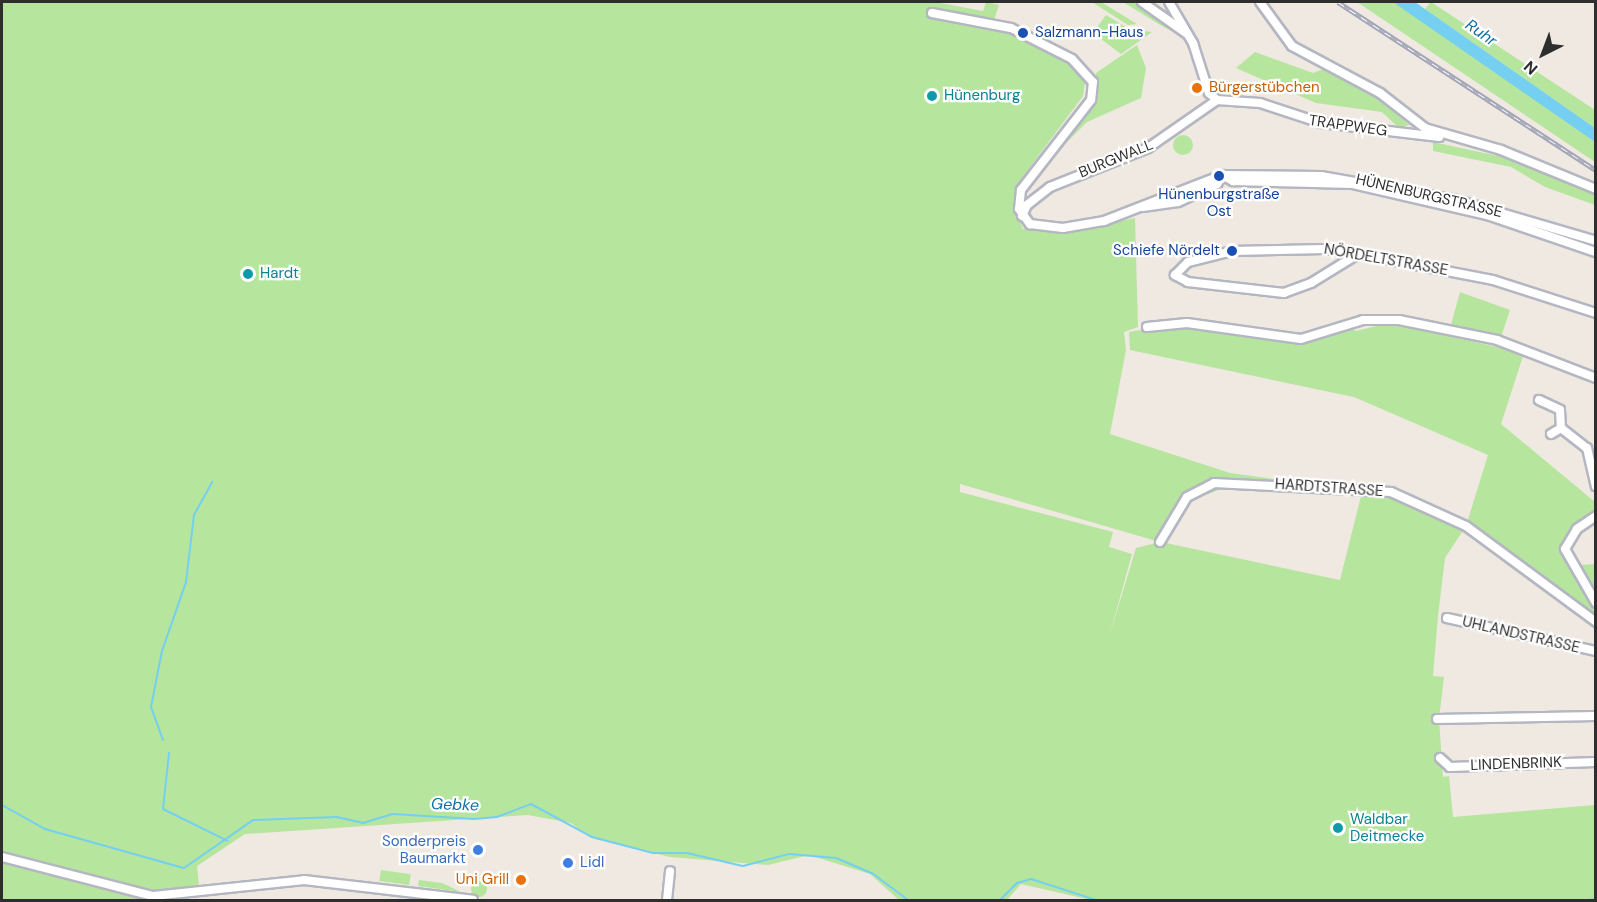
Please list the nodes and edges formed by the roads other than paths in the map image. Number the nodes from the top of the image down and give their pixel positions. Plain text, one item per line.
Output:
1 (1142, 2) edge
2 (1169, 2) edge
3 (1260, 2) edge
4 (932, 13) dead end
5 (1189, 36) junction
6 (1208, 90) junction
7 (1217, 100) junction
8 (1202, 108) junction
9 (1450, 138) junction
10 (1223, 180) junction
11 (1596, 189) edge
12 (1023, 203) junction
13 (1596, 241) edge
14 (1596, 252) edge
15 (1358, 254) junction
16 (1596, 312) edge
17 (1147, 327) dead end
18 (1596, 378) edge
19 (1539, 400) dead end
20 (1561, 428) junction
21 (1551, 434) dead end
22 (1596, 486) edge
23 (1596, 516) edge
24 (1160, 542) dead end
25 (1596, 603) edge
26 (1447, 618) dead end
27 (1596, 622) edge
28 (1596, 651) edge
29 (1596, 716) edge
30 (1437, 719) dead end
31 (1440, 758) dead end
32 (1596, 762) edge
33 (2, 857) edge
34 (670, 872) dead end
35 (163, 898) edge
36 (473, 900) edge
37 (668, 900) edge

1 - 5 street
2 - 5 street
3 - 9 street
4 - 12 street
5 - 6 street
6 - 7 street
6 - 8 street
7 - 8 street, BURGWALL
7 - 9 street, TRAPPWEG
8 - 12 street, BURGWALL
9 - 11 street
10 - 12 street, HÜNENBURGSTRASSE
10 - 13 street, HÜNENBURGSTRASSE
10 - 14 street, HÜNENBURGSTRASSE
15 - 15 street, NÖRDELTSTRASSE
15 - 16 street, NÖRDELTSTRASSE
17 - 18 street
19 - 20 street
20 - 21 street
20 - 22 street
23 - 25 street
24 - 27 street, HARDTSTRASSE
26 - 28 street, UHLANDSTRASSE
29 - 30 street
31 - 32 street, LINDENBRINK
33 - 35 street
34 - 37 street
35 - 36 street

